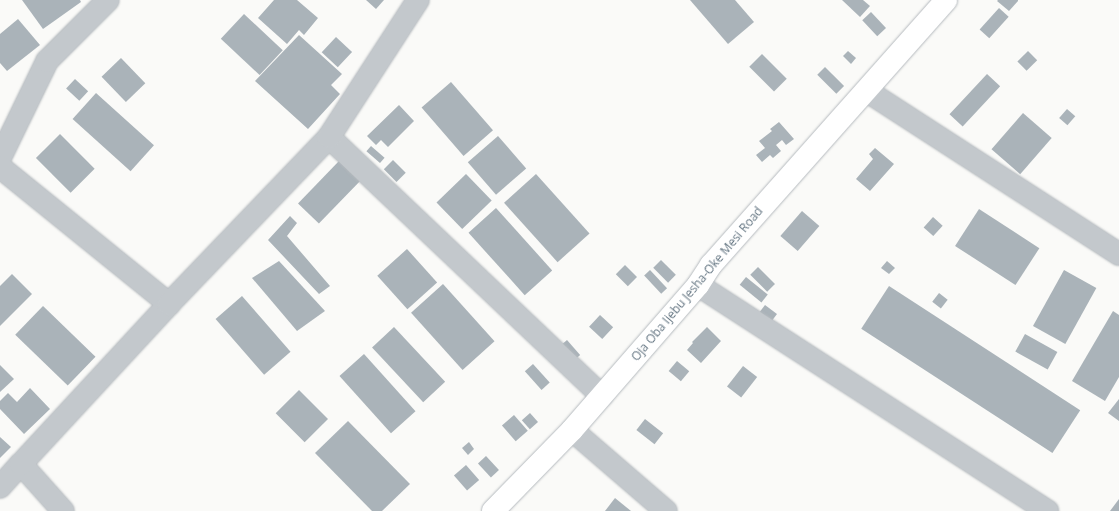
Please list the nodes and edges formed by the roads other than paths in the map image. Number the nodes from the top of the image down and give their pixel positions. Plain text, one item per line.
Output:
1 (108, 0) edge
2 (418, 0) edge
3 (946, 0) edge
4 (866, 91) junction
5 (328, 137) junction
6 (0, 158) edge
7 (0, 167) edge
8 (1119, 254) edge
9 (698, 285) junction
10 (169, 304) junction
11 (602, 396) junction
12 (572, 430) junction
13 (21, 464) junction
14 (0, 487) edge
15 (63, 511) edge
16 (493, 511) edge
17 (666, 511) edge
18 (1047, 511) edge

1 - 6 street
2 - 5 street
3 - 4 main road, Oja Oba Ijebu Jesha-Oke Mesi Road
4 - 8 street
4 - 9 main road, Oja Oba Ijebu Jesha-Oke Mesi Road
5 - 10 street
5 - 11 street
7 - 10 street
9 - 11 main road, Oja Oba Ijebu Jesha-Oke Mesi Road
9 - 18 street
10 - 13 street
11 - 12 main road, Oja Oba Ijebu Jesha-Oke Mesi Road
12 - 16 main road, Oja Oba Ijebu Jesha-Oke Mesi Road
12 - 17 street
13 - 14 street
13 - 15 street

